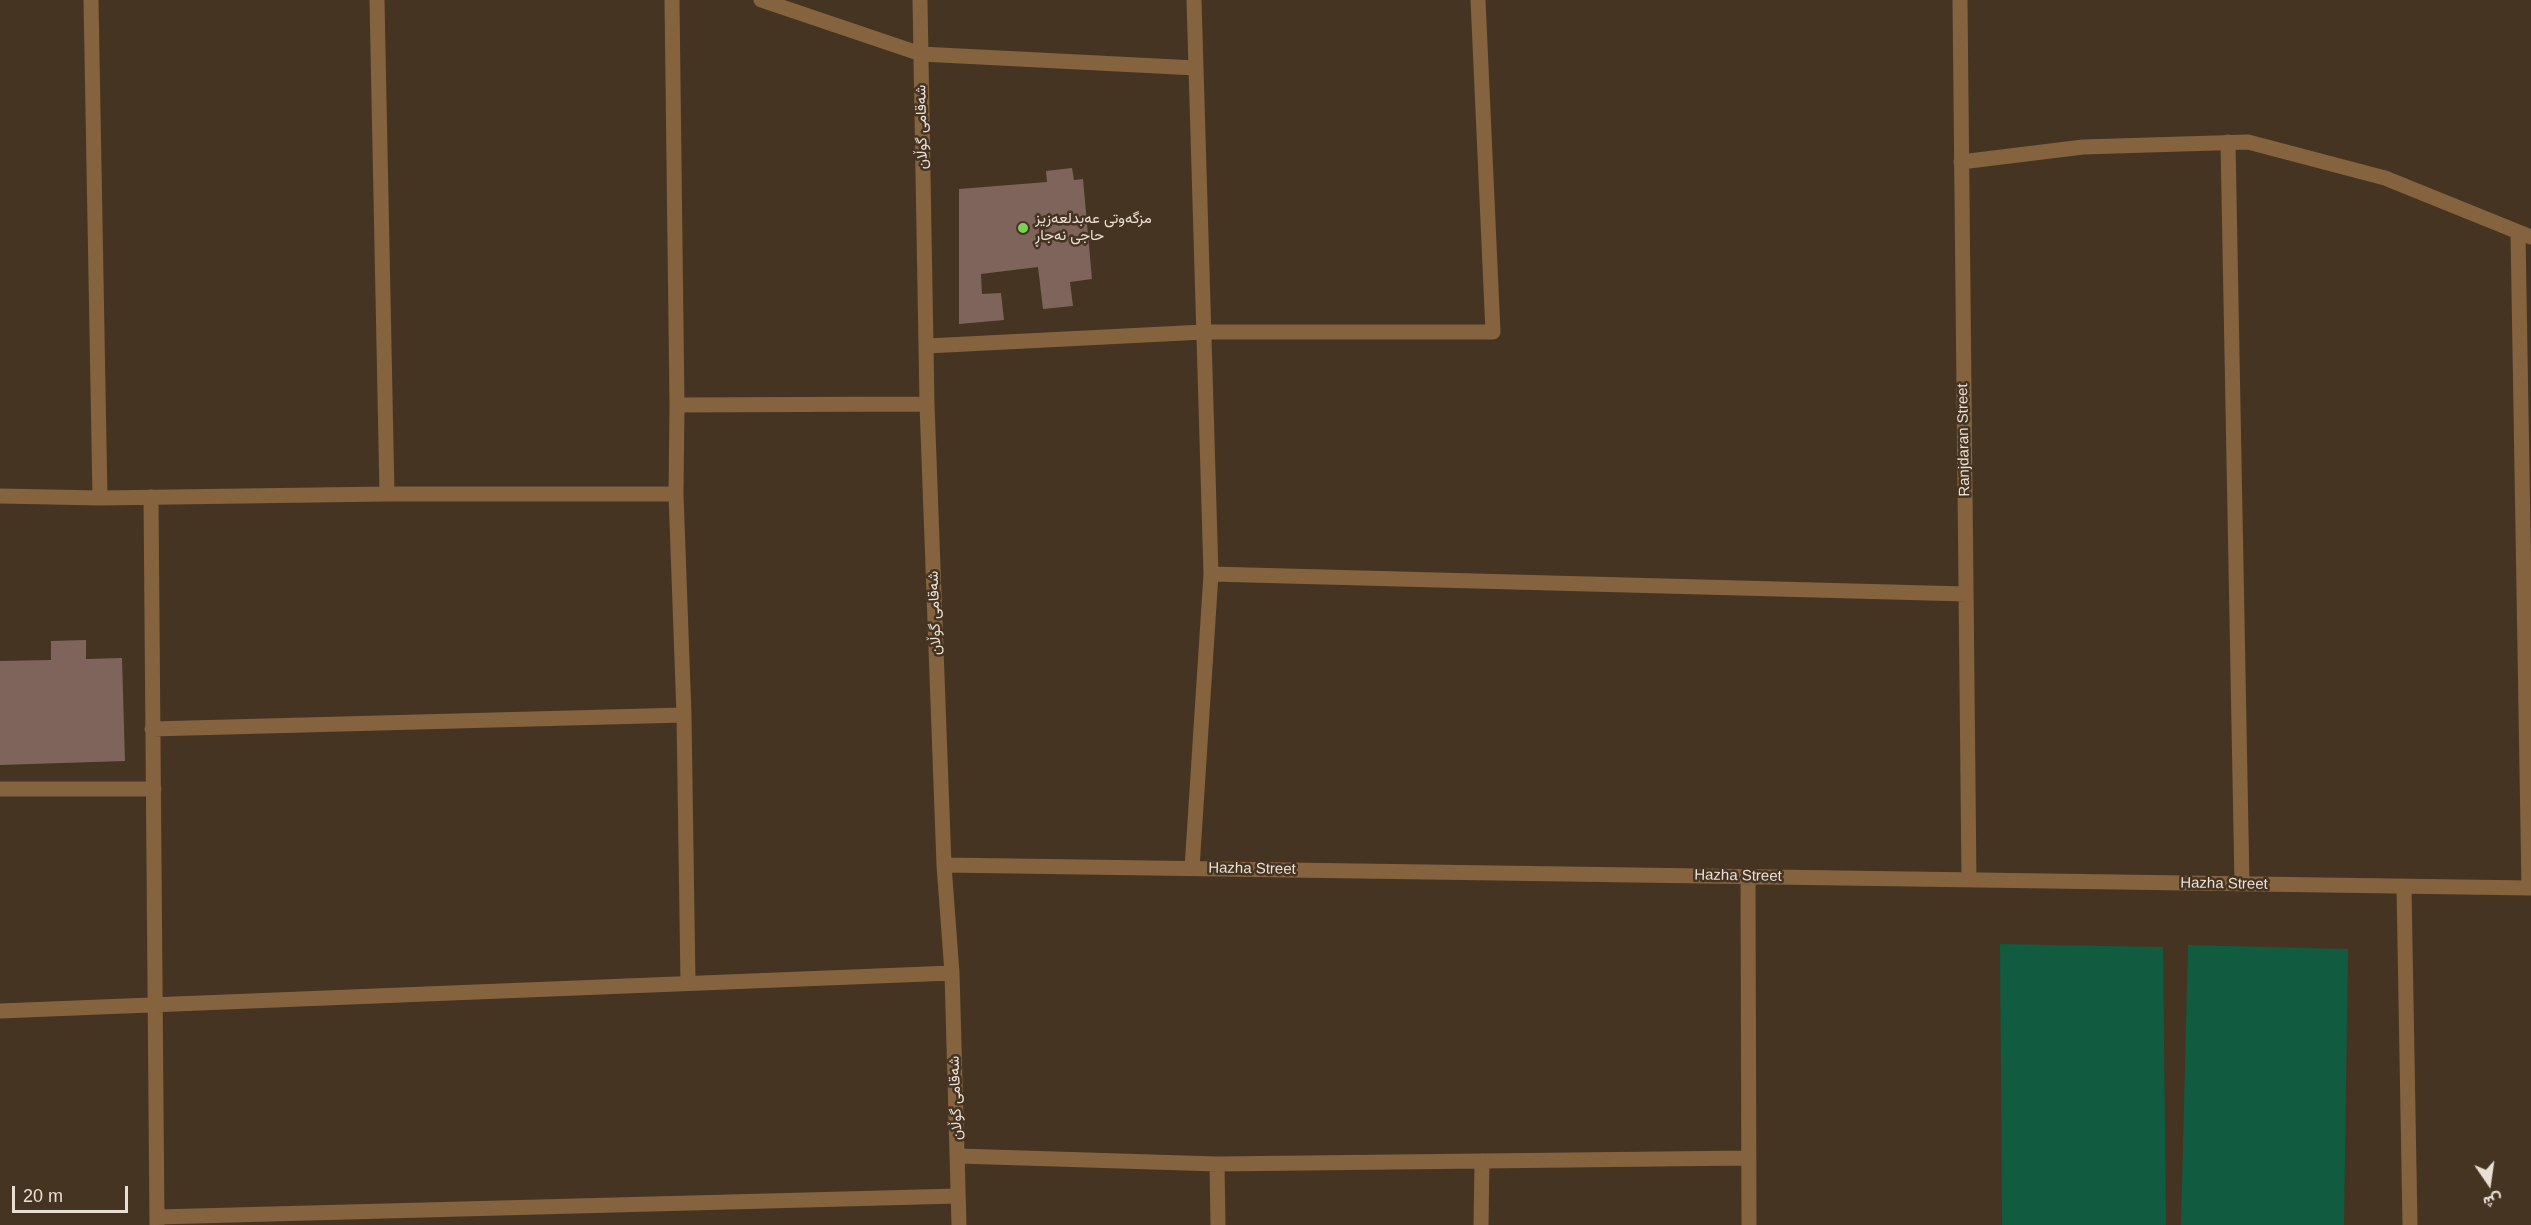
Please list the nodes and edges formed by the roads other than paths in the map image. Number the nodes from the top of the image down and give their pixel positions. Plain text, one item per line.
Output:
1 (91, 0) edge
2 (377, 0) edge
3 (672, 0) edge
4 (761, 0) edge
5 (920, 0) edge
6 (1194, 0) edge
7 (1478, 0) edge
8 (1960, 0) edge
9 (921, 54) junction
10 (1196, 68) junction
11 (2228, 142) junction
12 (1961, 162) junction
13 (2525, 235) edge
14 (1204, 332) junction
15 (927, 346) junction
16 (927, 404) junction
17 (677, 405) junction
18 (387, 494) junction
19 (676, 494) junction
20 (0, 496) edge
21 (151, 497) junction
22 (100, 498) junction
23 (1211, 574) junction
24 (1966, 594) junction
25 (684, 715) junction
26 (152, 729) junction
27 (0, 789) edge
28 (154, 789) junction
29 (944, 865) junction
30 (1192, 868) junction
31 (1748, 877) junction
32 (1969, 880) junction
33 (2242, 884) junction
34 (2404, 887) junction
35 (2530, 888) edge
36 (952, 973) junction
37 (688, 983) junction
38 (156, 1006) junction
39 (0, 1011) edge
40 (958, 1156) junction
41 (1748, 1158) junction
42 (1482, 1161) junction
43 (1217, 1164) junction
44 (958, 1196) junction
45 (157, 1221) edge
46 (959, 1225) edge
47 (1218, 1225) edge
48 (1481, 1225) edge
49 (1749, 1225) edge
50 (2410, 1225) edge

1 - 22 street
2 - 18 street
3 - 17 street
4 - 9 street
5 - 9 street, شەقامی گوڵان
6 - 10 street
7 - 14 street
8 - 12 street, Ranjdaran Street
9 - 10 street
9 - 15 street, شەقامی گوڵان
10 - 14 street
11 - 12 street
11 - 13 street
11 - 33 street
12 - 24 street, Ranjdaran Street
13 - 35 street
14 - 15 street
14 - 23 street
15 - 16 street, شەقامی گوڵان
16 - 17 street
16 - 29 street, شەقامی گوڵان
17 - 19 street
18 - 19 street
18 - 21 street
19 - 25 street
20 - 22 street
21 - 22 street
21 - 26 street
23 - 24 street
23 - 30 street
24 - 32 street, Ranjdaran Street
25 - 26 street
25 - 37 street
26 - 28 street
27 - 28 street
28 - 38 street
29 - 30 street, Hazha Street
29 - 36 street, شەقامی گوڵان
30 - 31 street, Hazha Street
31 - 32 street, Hazha Street
31 - 41 street
32 - 33 street, Hazha Street
33 - 34 street, Hazha Street
34 - 35 street, Hazha Street
34 - 50 street
36 - 37 street
36 - 40 street, شەقامی گوڵان
37 - 38 street
38 - 39 street
38 - 45 street
40 - 43 street
40 - 44 street, شەقامی گوڵان
41 - 42 street
41 - 49 street
42 - 43 street
42 - 48 street
43 - 47 street
44 - 45 street
44 - 46 street, شەقامی گوڵان

